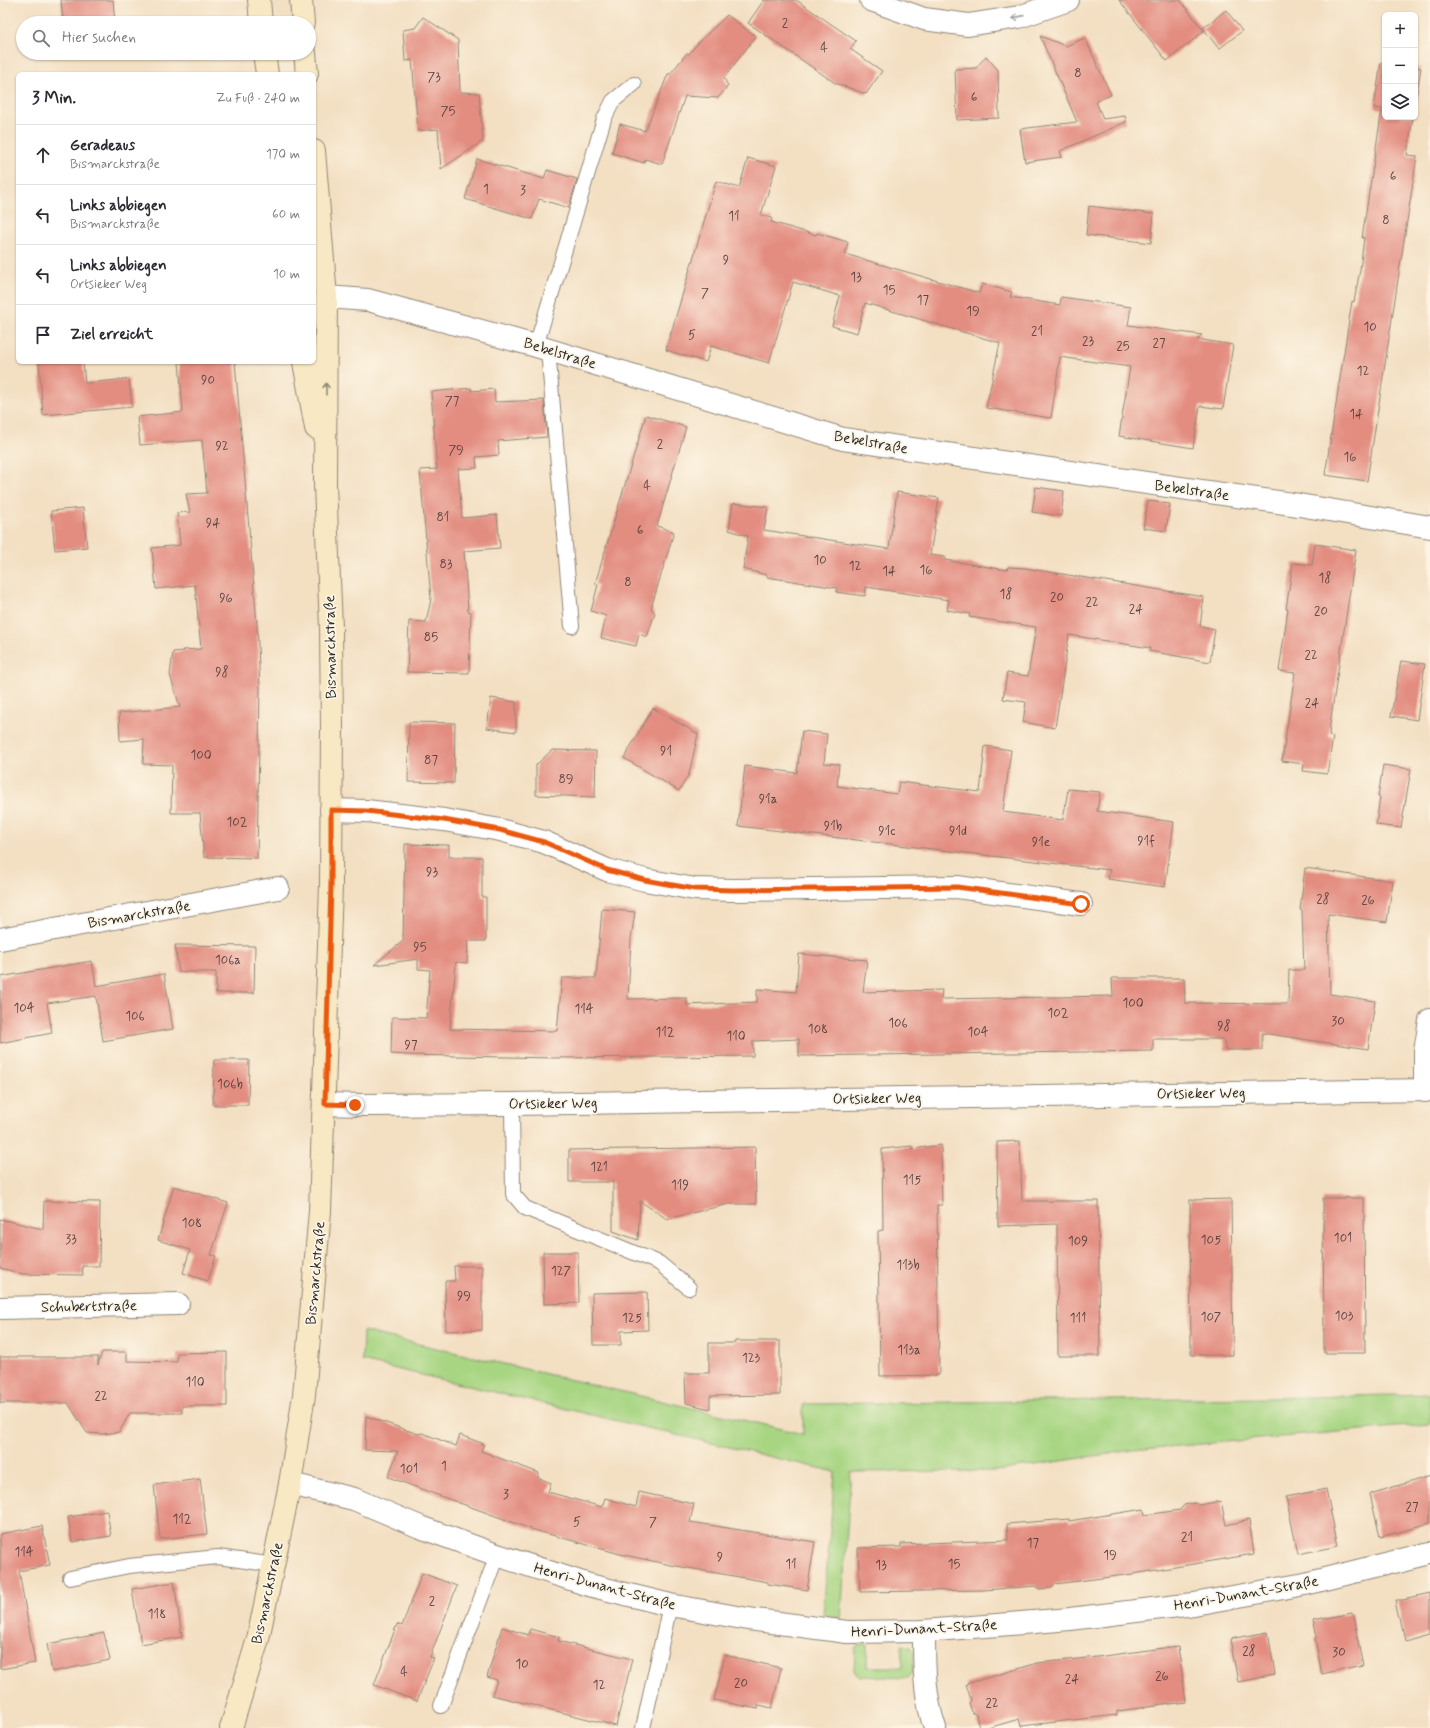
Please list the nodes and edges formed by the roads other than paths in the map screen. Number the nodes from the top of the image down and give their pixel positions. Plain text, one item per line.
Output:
1 (259, 0) edge
2 (301, 0) edge
3 (871, 0) edge
4 (1068, 0) edge
5 (260, 16) edge
6 (302, 16) edge
7 (265, 60) edge
8 (306, 60) edge
9 (267, 72) edge
10 (307, 72) edge
11 (634, 84) dead end
12 (316, 175) edge
13 (326, 297) junction
14 (542, 348) junction
15 (304, 364) edge
16 (325, 484) junction
17 (1430, 527) edge
18 (572, 626) dead end
19 (331, 810) junction
20 (278, 888) dead end
21 (1081, 904) dead end
22 (0, 939) edge
23 (1430, 1020) edge
24 (1427, 1090) edge
25 (325, 1104) junction
26 (512, 1104) junction
27 (689, 1288) dead end
28 (178, 1304) dead end
29 (0, 1308) edge
30 (290, 1484) junction
31 (1430, 1553) edge
32 (497, 1555) junction
33 (274, 1565) junction
34 (70, 1578) dead end
35 (670, 1605) junction
36 (924, 1631) junction
37 (441, 1706) dead end
38 (231, 1728) edge
39 (643, 1728) edge
40 (935, 1728) edge

1 - 5 main road
2 - 6 main road
4 -> 3 street
7 - 9 main road
8 - 10 main road
11 - 14 lane
12 - 13 main road, Bismarckstraße
13 - 14 street, Bebelstraße
16 -> 13 main road, Bismarckstraße
14 - 17 street, Bebelstraße
14 - 18 lane
15 - 16 main road, Bismarckstraße
16 - 19 main road, Bismarckstraße
19 - 21 street
19 - 25 main road, Bismarckstraße
20 - 22 street, Bismarckstraße
23 - 24 street
24 - 26 street, Ortsieker Weg
25 - 26 street, Ortsieker Weg
25 - 30 main road, Bismarckstraße
26 - 27 lane
28 - 29 street, Schubertstraße
30 - 32 street, Henri-Dunant-Straße
30 - 33 main road, Bismarckstraße
31 - 36 street, Henri-Dunant-Straße
32 - 35 street, Henri-Dunant-Straße
32 - 37 lane
33 - 34 lane
33 - 38 main road, Bismarckstraße
35 - 36 street, Henri-Dunant-Straße
35 - 39 lane
36 - 40 street

